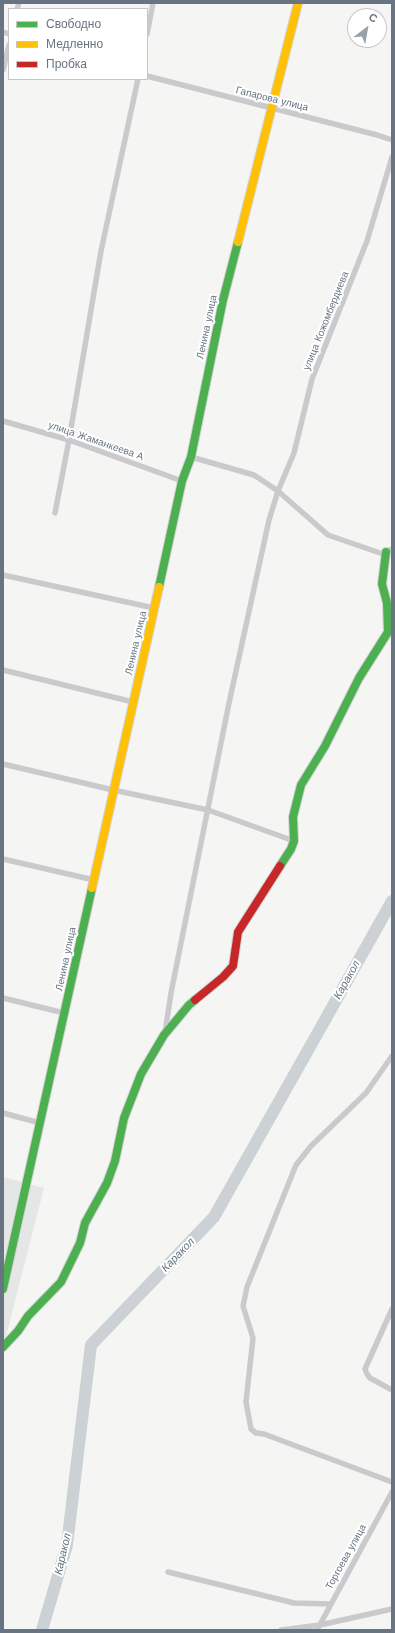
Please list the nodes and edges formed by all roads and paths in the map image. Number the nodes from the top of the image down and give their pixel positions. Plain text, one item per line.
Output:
1 (153, 3) edge
2 (298, 3) edge
3 (148, 29) edge
4 (8, 49) edge
5 (3, 70) edge
6 (148, 76) edge
7 (138, 80) edge
8 (272, 108) junction
9 (392, 140) edge
10 (392, 157) edge
11 (3, 421) edge
12 (69, 440) junction
13 (191, 457) junction
14 (182, 481) junction
15 (278, 491) junction
16 (55, 513) dead end
17 (389, 551) edge
18 (3, 575) edge
19 (154, 608) junction
20 (3, 670) edge
21 (133, 702) junction
22 (3, 764) edge
23 (113, 790) junction
24 (208, 810) junction
25 (294, 841) junction
26 (3, 859) edge
27 (94, 880) junction
28 (3, 998) edge
29 (64, 1014) junction
30 (164, 1035) junction
31 (392, 1056) edge
32 (3, 1113) edge
33 (40, 1123) junction
34 (3, 1289) edge
35 (392, 1309) edge
36 (3, 1347) edge
37 (392, 1390) edge
38 (392, 1482) edge
39 (392, 1492) edge
40 (168, 1572) dead end
41 (331, 1604) junction
42 (392, 1609) edge
43 (319, 1627) edge
44 (281, 1630) edge

1 - 3 street
2 - 8 street, Ленина улица
4 - 5 street
6 - 8 street, Гапарова улица
7 - 12 street
8 - 9 street, Гапарова улица
8 - 13 street, Ленина улица
10 - 15 street, улица Кожомбердиева
11 - 12 street, улица Жаманкеева А
12 - 14 street, улица Жаманкеева А
12 - 16 street
13 - 14 street, Ленина улица
13 - 15 street
14 - 19 street, Ленина улица
15 - 17 street
15 - 24 street, улица Кожомбердиева
17 - 25 street
18 - 19 street
19 - 21 street, Ленина улица
20 - 21 street
21 - 23 street, Ленина улица
22 - 23 street
23 - 24 street
23 - 27 street, Ленина улица
24 - 25 street
24 - 30 street, улица Кожомбердиева
25 - 30 street
26 - 27 street
27 - 29 street, Ленина улица
28 - 29 street
29 - 33 street, Ленина улица
30 - 36 street
31 - 38 street
32 - 33 street
33 - 34 street, Ленина улица
35 - 37 street
39 - 41 street, Торгоева улица
40 - 41 street
41 - 43 street, Торгоева улица
42 - 43 street
43 - 44 street

